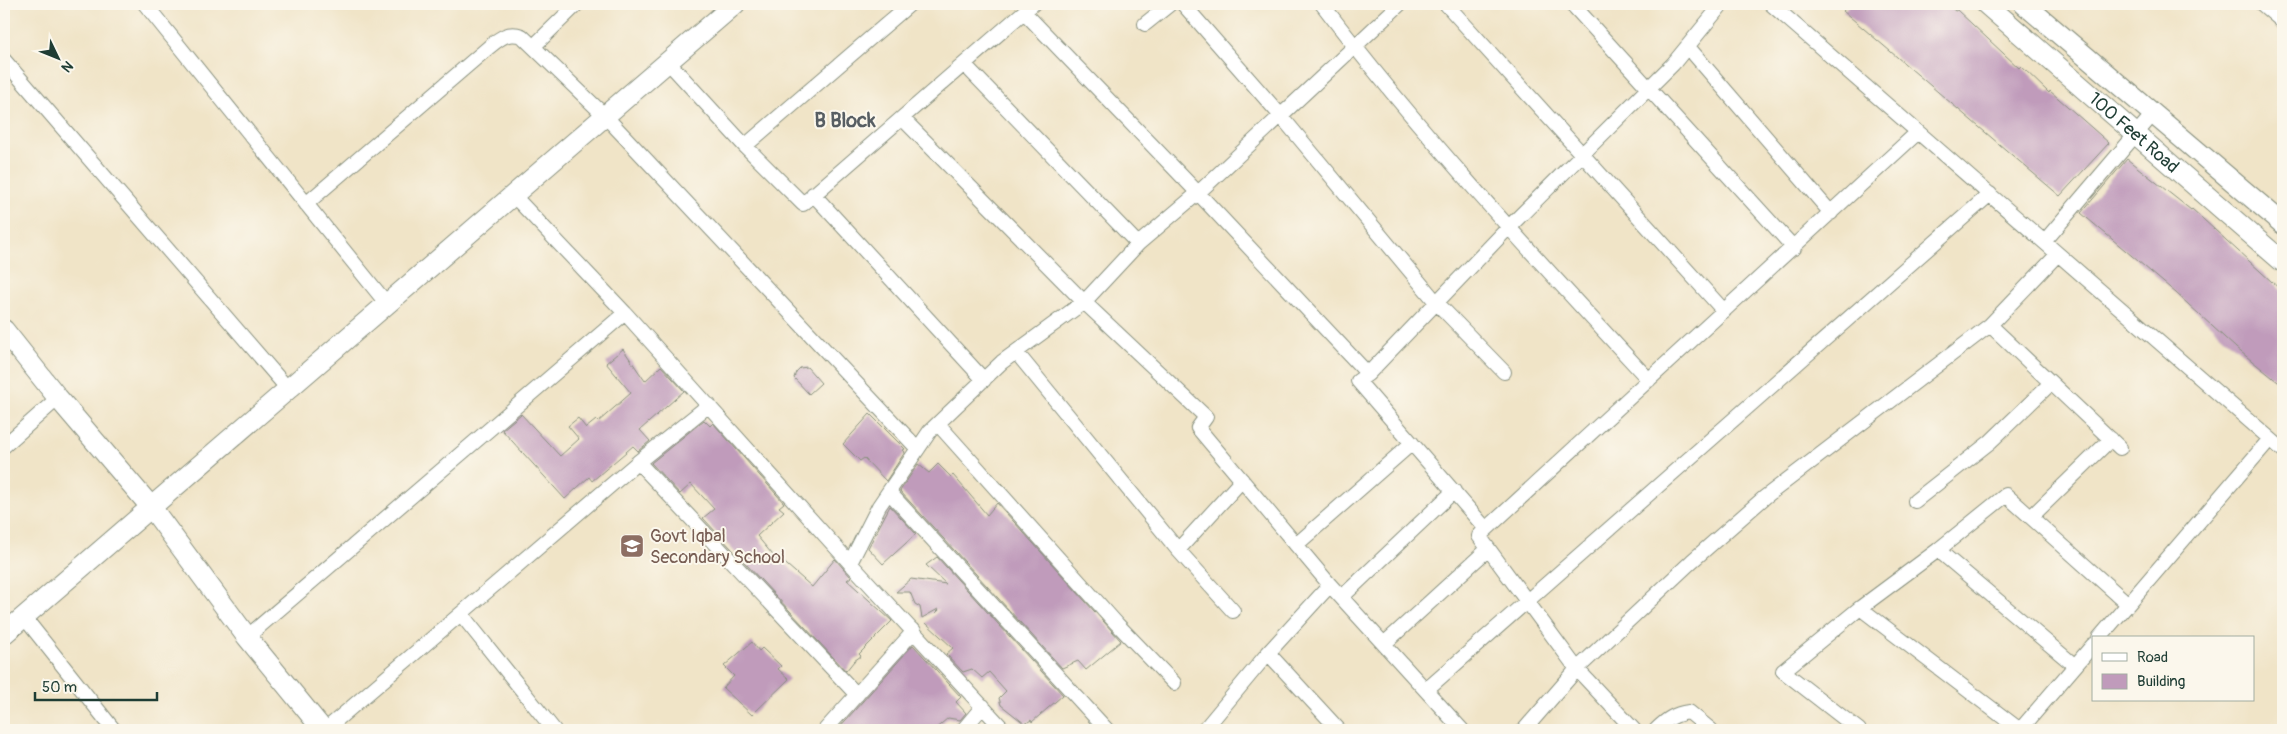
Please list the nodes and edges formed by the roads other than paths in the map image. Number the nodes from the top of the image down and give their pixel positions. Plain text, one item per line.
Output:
1 (145, 4) edge
2 (576, 4) edge
3 (735, 4) edge
4 (910, 4) edge
5 (1170, 4) edge
6 (1183, 4) edge
7 (1322, 4) edge
8 (1400, 4) edge
9 (1446, 4) edge
10 (1572, 4) edge
11 (1722, 4) edge
12 (1772, 4) edge
13 (1986, 4) edge
14 (2024, 4) edge
15 (2262, 4) edge
16 (1028, 8) edge
17 (2283, 22) edge
18 (1146, 24) dead end
19 (534, 46) junction
20 (1354, 46) junction
21 (1688, 46) junction
22 (4, 60) edge
23 (668, 62) junction
24 (964, 64) junction
25 (1649, 88) junction
26 (2153, 114) junction
27 (605, 116) junction
28 (1281, 116) junction
29 (902, 118) junction
30 (1918, 132) junction
31 (2136, 134) junction
32 (745, 146) junction
33 (1583, 153) junction
34 (1198, 193) junction
35 (813, 194) junction
36 (1990, 194) junction
37 (513, 195) junction
38 (306, 204) junction
39 (1831, 213) junction
40 (2283, 224) edge
41 (1508, 228) junction
42 (2044, 242) junction
43 (1138, 244) junction
44 (1794, 248) junction
45 (2058, 254) junction
46 (2283, 262) edge
47 (1084, 302) junction
48 (1436, 302) junction
49 (387, 304) junction
50 (1724, 311) junction
51 (625, 313) junction
52 (1990, 325) junction
53 (4, 330) edge
54 (1016, 352) junction
55 (1504, 372) dead end
56 (1368, 374) junction
57 (984, 380) junction
58 (1649, 380) junction
59 (2051, 383) junction
60 (288, 389) junction
61 (58, 398) junction
62 (709, 405) junction
63 (938, 424) junction
64 (2270, 439) junction
65 (1412, 442) junction
66 (4, 446) edge
67 (918, 449) junction
68 (2283, 450) edge
69 (638, 462) junction
70 (1242, 480) junction
71 (1454, 491) junction
72 (889, 492) junction
73 (1915, 501) dead end
74 (151, 507) junction
75 (2031, 517) junction
76 (1486, 529) junction
77 (1296, 545) junction
78 (1178, 550) junction
79 (1487, 550) junction
80 (1938, 550) junction
81 (850, 564) junction
82 (1330, 585) junction
83 (1342, 598) junction
84 (1526, 602) junction
85 (2128, 604) junction
86 (1860, 608) junction
87 (1233, 611) dead end
88 (461, 614) junction
89 (24, 617) junction
90 (914, 631) junction
91 (4, 634) edge
92 (2101, 636) edge
93 (247, 637) junction
94 (1384, 644) junction
95 (2092, 646) edge
96 (1268, 654) junction
97 (2075, 666) junction
98 (1577, 669) junction
99 (1174, 683) dead end
100 (1426, 690) junction
101 (857, 695) junction
102 (983, 706) junction
103 (1207, 729) edge
104 (114, 730) edge
105 (324, 730) edge
106 (554, 730) edge
107 (825, 730) edge
108 (963, 730) edge
109 (1004, 730) edge
110 (1107, 730) edge
111 (1339, 730) edge
112 (1462, 730) edge
113 (1524, 730) edge
114 (1634, 730) edge
115 (1656, 730) edge
116 (1711, 730) edge
117 (1860, 730) edge
118 (2020, 730) edge

1 - 38 street
2 - 19 street
3 - 23 main road
4 - 32 street
5 - 18 street
6 - 28 street
7 - 20 street
8 - 20 street
9 - 33 street
10 - 25 street
11 - 21 street
12 - 30 street
13 - 31 main road, 100 Feet Road
14 - 26 main road, 100 Feet Road
15 - 17 street
16 - 24 street
16 - 34 street
19 - 27 street
19 - 38 street
20 - 28 street
20 - 41 street
21 - 25 street
21 - 39 street
22 - 60 street
23 - 27 main road
23 - 32 street
24 - 29 street
24 - 43 street
25 - 33 street
25 - 44 street
26 - 31 street
26 - 40 main road, 100 Feet Road
27 - 37 main road
27 - 67 street
28 - 34 street
28 - 48 street
29 - 35 street
29 - 47 street
30 - 36 street
30 - 39 street
31 - 42 street
31 - 46 main road, 100 Feet Road
32 - 35 street
33 - 41 street
33 - 50 street
34 - 43 street
34 - 56 street
35 - 57 street
36 - 42 street
36 - 84 street
37 - 49 main road
37 - 51 street
38 - 49 street
39 - 44 street
41 - 48 street
41 - 58 street
42 - 45 street
43 - 47 street
44 - 50 street
45 - 52 street
45 - 64 street
47 - 54 street
47 - 70 street
48 - 55 street
48 - 56 street
49 - 60 main road
50 - 58 street
51 - 62 street
51 - 93 street
52 - 59 street
52 - 98 street
53 - 61 main road
54 - 57 street
54 - 78 street
56 - 65 street
57 - 63 street
58 - 76 street
59 - 73 street
59 - 75 street
60 - 74 main road
61 - 66 street
61 - 74 main road
62 - 69 street
62 - 81 street
63 - 67 street
63 - 99 street
64 - 68 street
64 - 85 street
65 - 71 street
65 - 77 street
67 - 72 street
69 - 88 street
69 - 101 street
70 - 77 street
70 - 78 street
71 - 76 street
71 - 83 street
72 - 81 street
72 - 110 street
74 - 89 main road
74 - 93 main road
75 - 80 street
75 - 85 street
76 - 79 street
77 - 82 street
78 - 87 street
79 - 84 street
79 - 94 street
80 - 86 street
80 - 97 street
81 - 90 street
82 - 83 street
82 - 96 street
83 - 94 street
84 - 98 street
84 - 100 street
85 - 92 street
86 - 117 street
86 - 118 street
88 - 105 street
88 - 106 street
89 - 91 main road
89 - 104 street
90 - 101 street
90 - 102 street
93 - 105 main road
94 - 100 street
95 - 97 street
96 - 103 street
96 - 111 street
97 - 118 street
98 - 113 street
98 - 114 street
100 - 112 street
101 - 107 street
102 - 108 street
102 - 109 street
115 - 116 street

